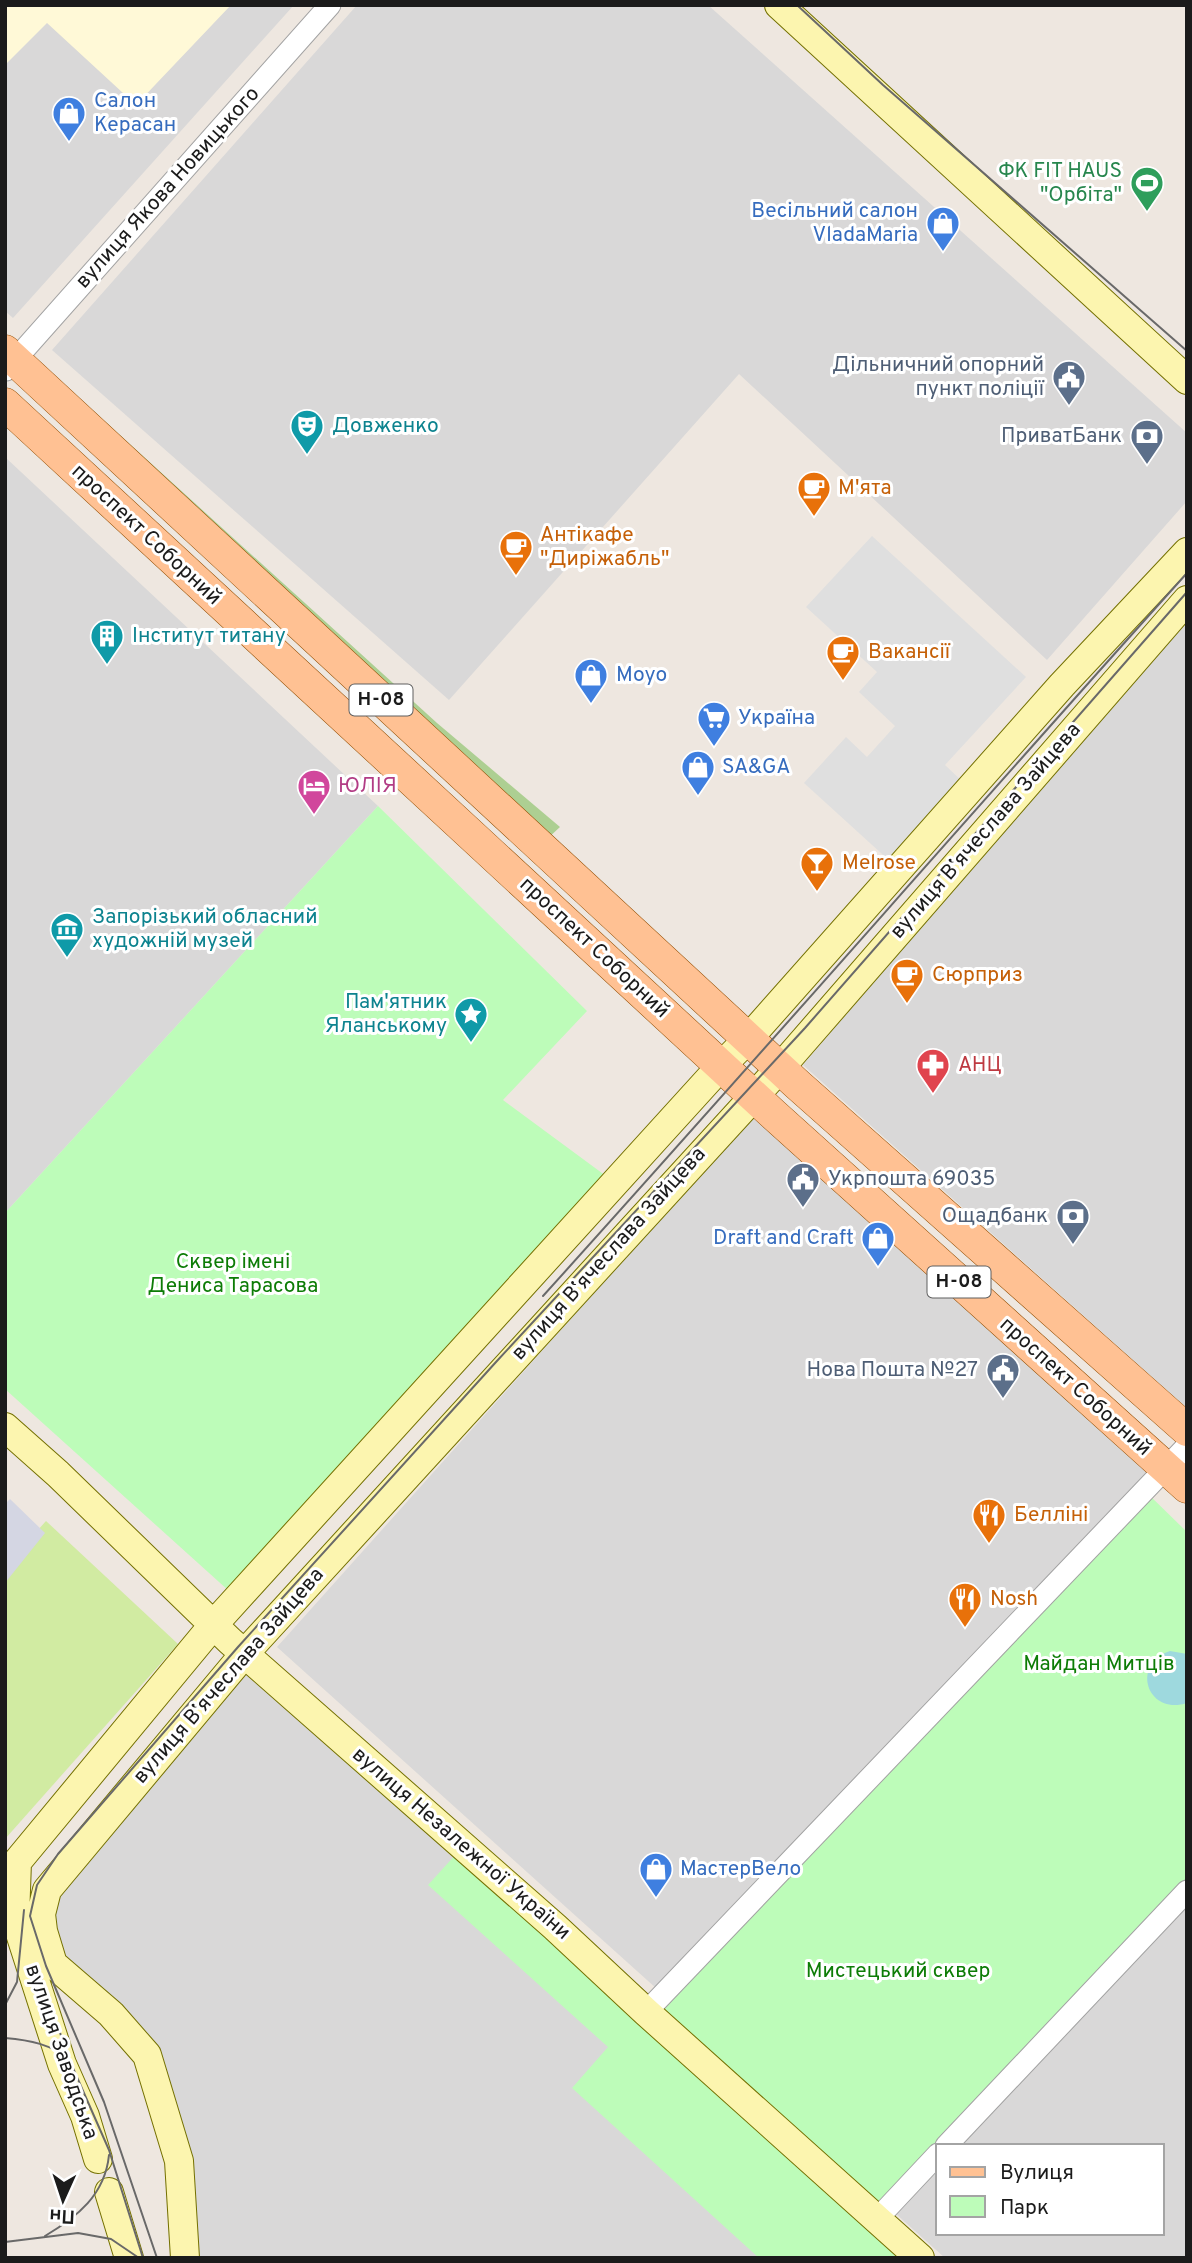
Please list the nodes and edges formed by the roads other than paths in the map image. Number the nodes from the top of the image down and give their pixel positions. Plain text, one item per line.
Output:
1 (330, 5) edge
2 (779, 5) edge
3 (9, 361) edge
4 (1187, 380) edge
5 (5, 404) edge
6 (1187, 552) edge
7 (1187, 600) edge
8 (748, 1039) junction
9 (721, 1066) junction
10 (780, 1068) junction
11 (753, 1096) junction
12 (5, 1426) edge
13 (1187, 1430) edge
14 (1187, 1446) edge
15 (1176, 1478) edge
16 (214, 1624) junction
17 (245, 1653) junction
18 (17, 1862) joint
19 (1187, 1891) edge
20 (28, 1916) junction
21 (646, 2012) junction
22 (948, 2144) edge
23 (936, 2156) edge
24 (99, 2159) dead end
25 (108, 2192) dead end
26 (877, 2219) junction
27 (129, 2258) edge
28 (185, 2258) edge
29 (920, 2258) edge

1 - 3 street, вулиця Якова Новицького
2 - 4 main road
3 - 8 main road, проспект Соборний / Н-08
5 - 9 main road, проспект Соборний / Н-08
6 - 8 main road, вулиця Вʼячеслава Зайцева
7 - 10 main road, вулиця Вʼячеслава Зайцева
8 - 9 main road, вулиця Вʼячеслава Зайцева
8 - 10 main road, проспект Соборний / Н-08
9 - 11 main road, проспект Соборний / Н-08
9 - 16 main road, вулиця Вʼячеслава Зайцева
10 - 11 main road, вулиця Вʼячеслава Зайцева
10 - 13 main road, проспект Соборний / Н-08
11 - 15 main road, проспект Соборний / Н-08
11 - 17 main road, вулиця Вʼячеслава Зайцева
12 - 16 main road, вулиця Незалежної України
14 - 15 street
15 - 21 street
16 - 17 main road, вулиця Незалежної України
16 - 18 main road, вулиця Вʼячеслава Зайцева
17 - 20 main road, вулиця Вʼячеслава Зайцева
17 - 21 main road, вулиця Незалежної України
18 - 20 main road, вулиця Заводська
19 - 22 street
20 - 24 main road, вулиця Заводська
20 - 28 main road
21 - 26 main road, вулиця Незалежної України
23 - 26 street
25 - 27 main road
26 - 29 main road, вулиця Незалежної України

